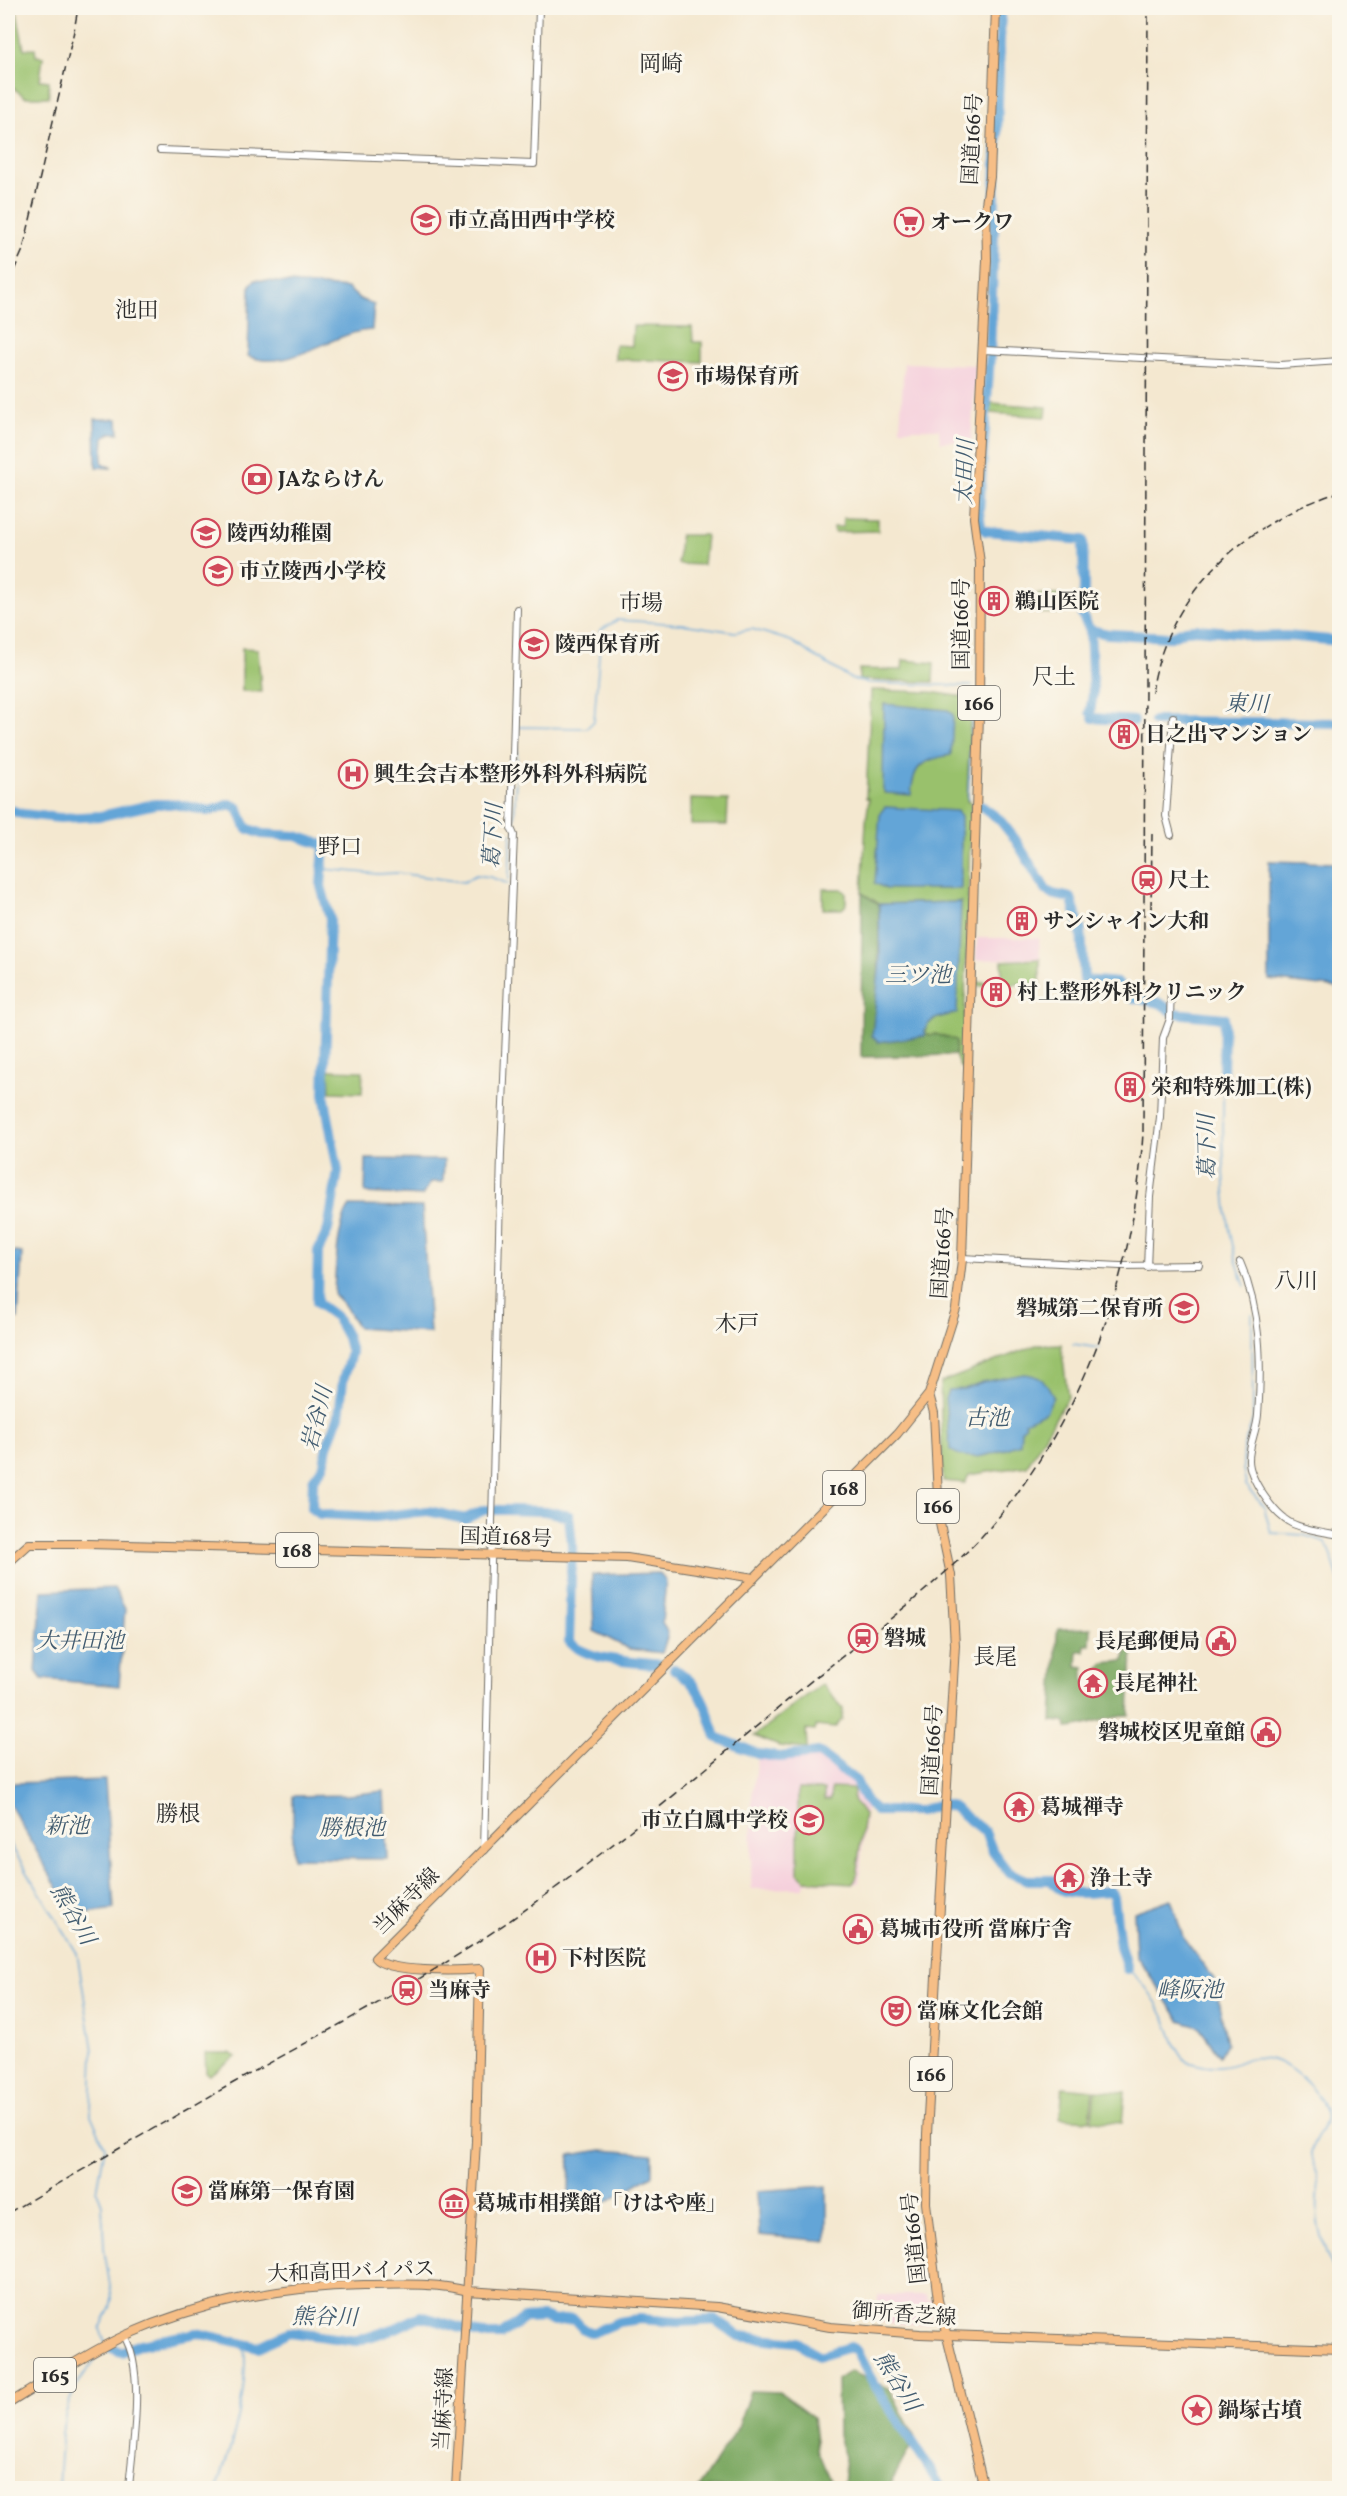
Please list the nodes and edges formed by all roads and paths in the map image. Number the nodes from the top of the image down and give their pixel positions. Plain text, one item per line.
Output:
1 (539, 8) edge
2 (996, 8) edge
3 (160, 150) dead end
4 (987, 351) junction
5 (1340, 361) edge
6 (516, 609) dead end
7 (1172, 720) dead end
8 (1171, 835) dead end
9 (1171, 985) dead end
10 (962, 1258) junction
11 (1240, 1262) dead end
12 (1199, 1265) dead end
13 (1148, 1267) junction
14 (929, 1394) junction
15 (1340, 1535) edge
16 (491, 1554) junction
17 (8, 1563) edge
18 (754, 1578) junction
19 (484, 1850) junction
20 (468, 2291) junction
21 (947, 2335) junction
22 (123, 2340) junction
23 (1340, 2349) edge
24 (8, 2404) edge
25 (129, 2488) edge
26 (456, 2488) edge
27 (984, 2488) edge

1 - 3 street
2 - 4 highway, 国道166号 / 166
4 - 5 street
4 - 10 highway, 国道166号 / 166
6 - 16 street
7 - 8 street
9 - 13 street
10 - 13 street
10 - 14 highway, 国道166号 / 166
11 - 15 street
12 - 13 street
14 - 18 highway, 168
14 - 21 highway, 国道166号 / 166
16 - 17 highway, 国道168号 / 168
16 - 18 highway, 国道168号 / 168
16 - 19 street
18 - 19 main road, 当麻寺線
19 - 20 main road, 当麻寺線
20 - 21 main road, 御所香芝線
20 - 22 highway, 大和高田バイパス / 165
20 - 26 main road, 当麻寺線
21 - 23 main road, 御所香芝線
21 - 27 highway, 国道166号 / 166
22 - 24 highway, 大和高田バイパス / 165
22 - 25 street

